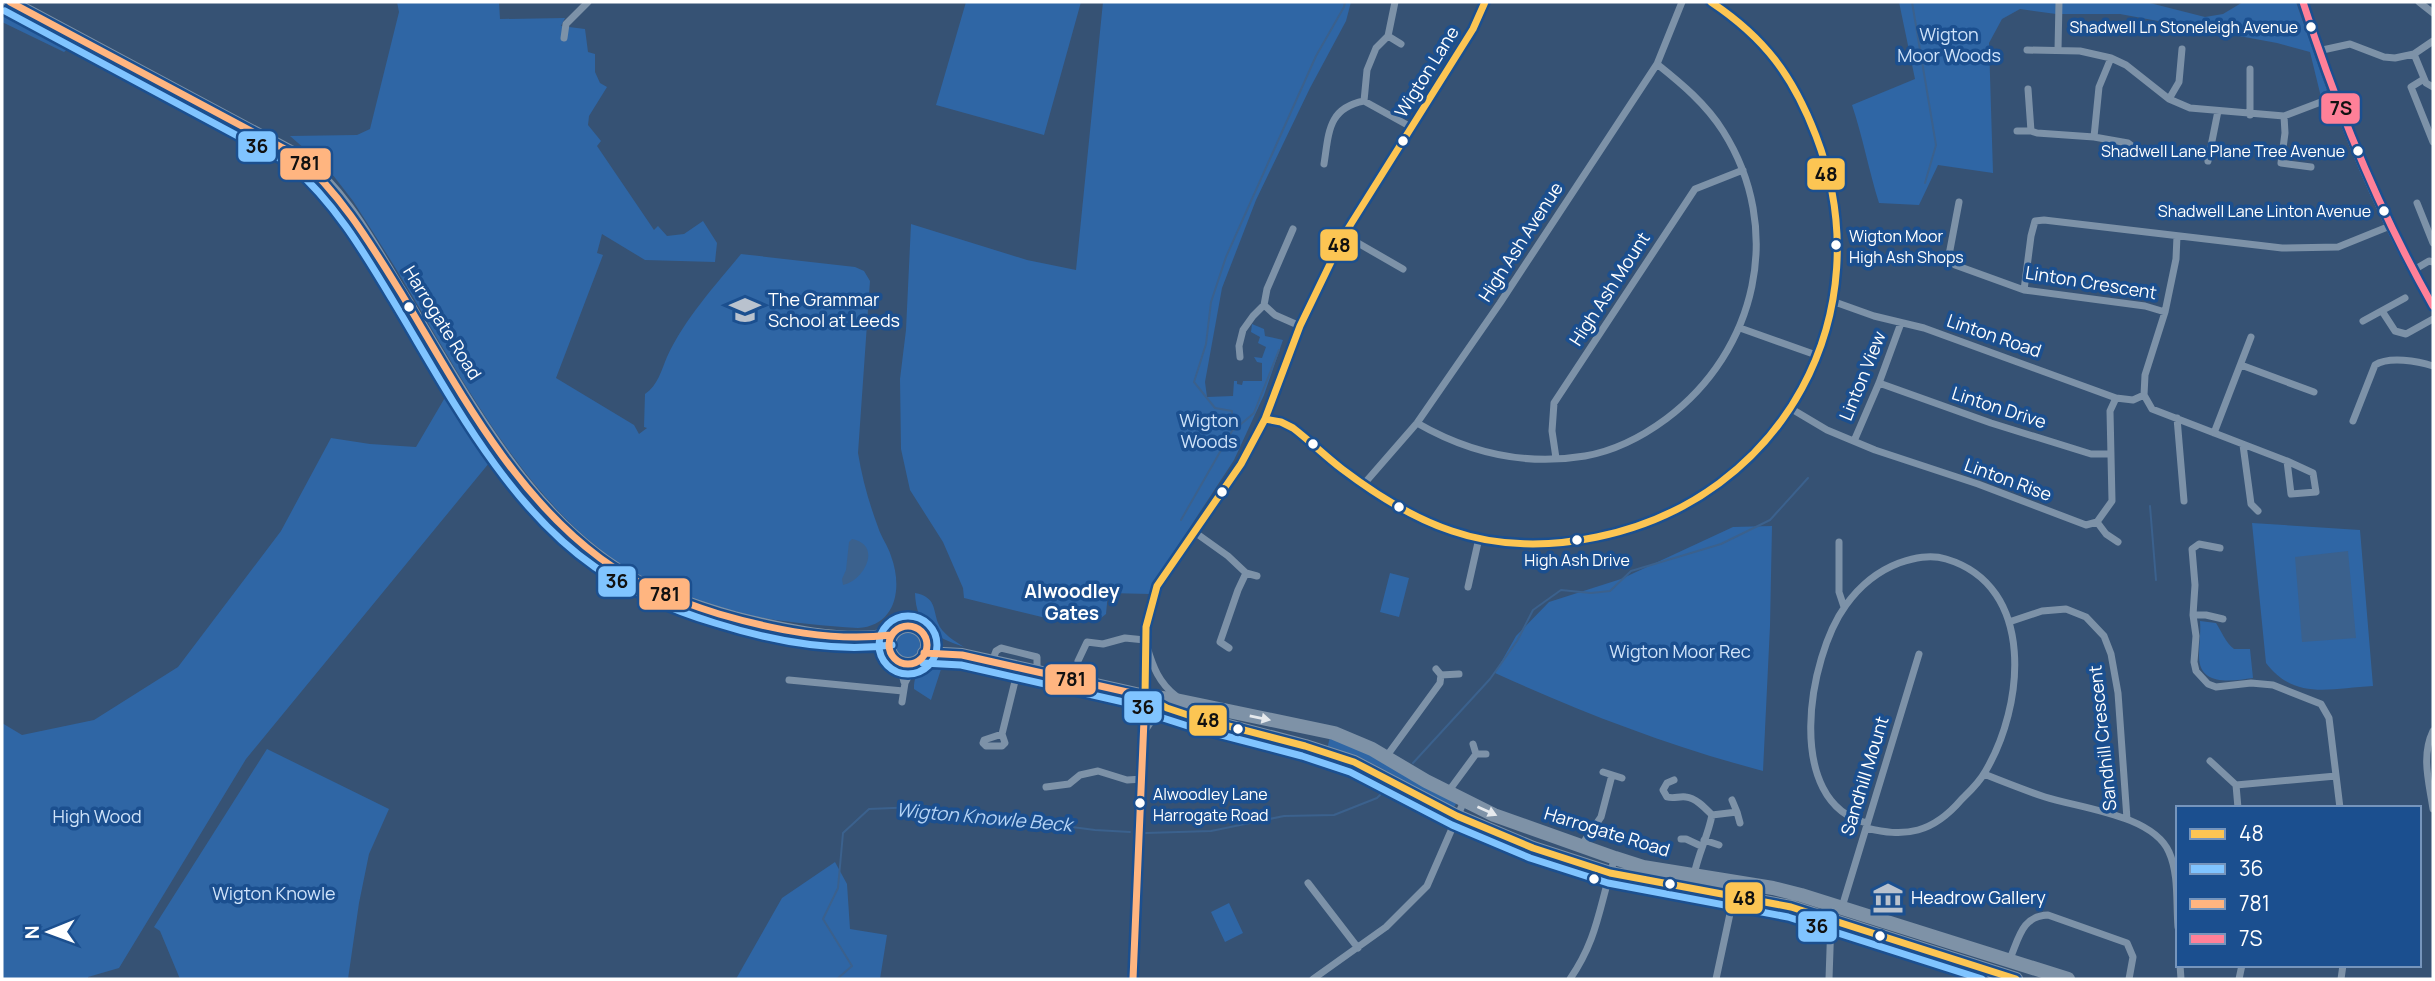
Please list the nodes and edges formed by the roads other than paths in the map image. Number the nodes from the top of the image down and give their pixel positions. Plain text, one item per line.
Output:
1 (10, 2) edge
2 (588, 2) edge
3 (1395, 2) edge
4 (1485, 2) edge
5 (1682, 2) edge
6 (1711, 2) edge
7 (2059, 2) edge
8 (2303, 2) edge
9 (2419, 2) edge
10 (2433, 13) edge
11 (1388, 36) junction
12 (564, 38) dead end
13 (2433, 41) edge
14 (1401, 44) dead end
15 (2182, 49) dead end
16 (2027, 50) dead end
17 (2058, 50) junction
18 (2318, 51) junction
19 (2414, 54) junction
20 (2111, 58) junction
21 (1657, 64) junction
22 (2250, 69) dead end
23 (2424, 79) junction
24 (2433, 87) edge
25 (2028, 89) dead end
26 (2334, 97) junction
27 (2169, 99) junction
28 (1364, 101) junction
29 (2218, 111) junction
30 (2250, 115) junction
31 (2284, 116) junction
32 (1411, 127) junction
33 (2017, 131) dead end
34 (2031, 131) junction
35 (2094, 137) junction
36 (2433, 142) edge
37 (2136, 149) dead end
38 (2270, 158) dead end
39 (2208, 161) dead end
40 (1324, 164) dead end
41 (2281, 164) junction
42 (2311, 167) dead end
43 (1743, 170) junction
44 (1959, 202) dead end
45 (2417, 203) dead end
46 (2390, 226) junction
47 (1293, 229) dead end
48 (1344, 235) junction
49 (2177, 236) junction
50 (2433, 243) edge
51 (2433, 262) edge
52 (1403, 269) dead end
53 (2412, 271) junction
54 (2024, 290) junction
55 (2404, 298) dead end
56 (1832, 301) junction
57 (1264, 305) junction
58 (2433, 306) edge
59 (2382, 311) junction
60 (2165, 312) junction
61 (2433, 319) edge
62 (2363, 321) dead end
63 (1901, 323) junction
64 (1300, 326) junction
65 (1740, 328) junction
66 (2251, 337) dead end
67 (1819, 356) junction
68 (1240, 357) dead end
69 (2241, 365) junction
70 (2433, 366) edge
71 (1879, 383) junction
72 (2314, 392) dead end
73 (2144, 395) junction
74 (2116, 398) junction
75 (1790, 408) junction
76 (2177, 418) junction
77 (1265, 419) junction
78 (2353, 421) dead end
79 (1417, 423) junction
80 (2214, 433) junction
81 (1854, 441) junction
82 (2243, 445) junction
83 (2110, 454) junction
84 (1556, 458) junction
85 (2287, 461) junction
86 (1363, 485) junction
87 (2184, 501) dead end
88 (2258, 511) dead end
89 (2096, 522) junction
90 (1193, 531) junction
91 (1479, 538) junction
92 (1839, 542) dead end
93 (2118, 542) dead end
94 (2220, 548) dead end
95 (1246, 573) junction
96 (1257, 576) dead end
97 (1468, 587) dead end
98 (1844, 607) junction
99 (2193, 615) junction
100 (2223, 619) dead end
101 (2009, 622) junction
102 (925, 637) junction
103 (1145, 640) junction
104 (1229, 648) dead end
105 (893, 649) junction
106 (1919, 654) dead end
107 (962, 655) junction
108 (920, 658) junction
109 (1078, 661) dead end
110 (992, 663) junction
111 (1018, 669) junction
112 (1037, 673) junction
113 (1459, 674) dead end
114 (789, 680) dead end
115 (904, 687) junction
116 (1145, 696) junction
117 (902, 702) dead end
118 (1188, 703) junction
119 (1167, 708) junction
120 (1231, 720) junction
121 (1312, 729) junction
122 (1144, 731) junction
123 (2433, 731) edge
124 (1002, 734) dead end
125 (1473, 744) dead end
126 (1317, 750) junction
127 (1476, 754) junction
128 (1486, 754) dead end
129 (1386, 757) junction
130 (2210, 761) dead end
131 (1603, 772) dead end
132 (1984, 774) junction
133 (1612, 775) junction
134 (2336, 776) junction
135 (1622, 778) dead end
136 (1143, 779) junction
137 (1674, 780) dead end
138 (2236, 785) junction
139 (1046, 787) dead end
140 (1447, 792) junction
141 (1732, 800) dead end
142 (1464, 801) junction
143 (2238, 806) edge
144 (2340, 806) edge
145 (2433, 808) edge
146 (1709, 810) junction
147 (1737, 812) junction
148 (1457, 816) junction
149 (2127, 819) junction
150 (1740, 823) dead end
151 (1866, 825) junction
152 (1681, 839) dead end
153 (1702, 843) junction
154 (1719, 845) dead end
155 (1580, 846) junction
156 (1615, 858) junction
157 (1610, 873) junction
158 (1694, 876) junction
159 (1308, 883) dead end
160 (1780, 890) junction
161 (1734, 895) junction
162 (2176, 897) edge
163 (1842, 907) junction
164 (1870, 916) junction
165 (1831, 920) junction
166 (1903, 943) junction
167 (1969, 947) junction
168 (1358, 948) junction
169 (2009, 961) junction
170 (2007, 978) edge
171 (1133, 979) edge
172 (1313, 979) edge
173 (1570, 979) edge
174 (1716, 979) edge
175 (1829, 979) edge
176 (2045, 979) edge
177 (2068, 979) edge
178 (2129, 979) edge

1 - 105 highway, Harrogate Road
2 - 12 street
3 - 11 street
4 - 32 street, Wigton Lane
5 - 21 street, High Ash Avenue
6 - 56 street
7 - 17 street
8 - 18 street
9 - 10 street
11 - 14 street
11 - 28 street
13 - 19 street
15 - 27 street
16 - 17 street
17 - 20 street
18 - 19 street
18 - 26 street
19 - 23 street
20 - 27 street
20 - 35 street
21 - 43 street
21 - 79 street, High Ash Avenue
22 - 30 street
23 - 24 street
23 - 36 street
25 - 34 street
26 - 31 street
26 - 46 street
27 - 29 street
28 - 32 street
28 - 40 street
29 - 30 street
29 - 39 street
30 - 31 street
31 - 41 street
32 - 48 street, Wigton Lane
33 - 34 street
34 - 35 street
35 - 37 street
38 - 41 street
41 - 42 street
43 - 65 street
43 - 84 street, High Ash Mount
44 - 54 street, Linton Crescent
45 - 50 street
46 - 49 street
46 - 53 street
47 - 57 street
48 - 52 street
48 - 64 street, Wigton Lane
49 - 54 street
49 - 60 street
51 - 53 street
53 - 58 street
54 - 60 street, Linton Crescent
55 - 59 street
56 - 63 street, Linton Road
56 - 67 street
57 - 64 street
57 - 68 street
59 - 61 street
59 - 62 street
60 - 73 street
63 - 71 street, Linton View
63 - 74 street, Linton Road
64 - 77 street, Wigton Lane
65 - 67 street
65 - 84 street
66 - 69 street
67 - 75 street
69 - 72 street
69 - 80 street
70 - 78 street
71 - 81 street, Linton View
71 - 83 street, Linton Drive
73 - 74 street, Linton Road
73 - 76 street
74 - 83 street
75 - 81 street, Linton Rise
75 - 91 street
76 - 80 street
76 - 87 street
77 - 86 street
77 - 90 street, Wigton Lane
79 - 84 street
79 - 86 street, High Ash Avenue
80 - 82 street
81 - 89 street, Linton Rise
82 - 85 street
82 - 88 street
83 - 89 street
85 - 85 street
86 - 91 street
89 - 93 street
90 - 95 street
90 - 103 street, Wigton Lane
91 - 97 street
92 - 98 street
94 - 99 street
95 - 96 street
95 - 104 street
98 - 101 street
98 - 151 street
99 - 100 street
99 - 134 street
101 - 132 street
101 - 149 street, Sandhill Crescent
102 - 105 highway
102 - 107 highway, Harrogate Road
102 - 108 highway
103 - 109 street
103 - 116 street, Wigton Lane
103 - 118 street, Wigton Lane
105 - 108 highway
105 - 115 street
106 - 151 street, Sandhill Mount
107 - 108 highway, Harrogate Road
107 - 110 highway, Harrogate Road
108 - 115 street
110 - 111 highway, Harrogate Road
110 - 112 street
111 - 112 highway, Harrogate Road
111 - 124 street
112 - 116 highway, Harrogate Road
113 - 129 street
114 - 115 street
115 - 117 street
116 - 118 highway, Harrogate Road
116 - 119 highway, Harrogate Road
116 - 122 street, Wigton Lane
118 - 120 highway, Harrogate Road
119 - 120 highway, Harrogate Road
119 - 122 street
120 -> 121 highway, Harrogate Road
120 - 126 highway, Harrogate Road
121 - 126 highway
121 - 129 highway, Harrogate Road
122 - 136 street, Wigton Lane
123 - 145 street
125 - 127 street
126 - 148 highway, Harrogate Road
127 - 128 street
127 - 140 street
129 - 140 highway, Harrogate Road
130 - 138 street
131 - 133 street
132 - 149 street
132 - 151 street
133 - 135 street
133 - 155 street
134 - 138 street
134 - 144 street
136 - 139 street
136 - 171 street, Wigton Lane
137 - 146 street
138 - 143 street
140 - 142 highway, Harrogate Road
141 - 147 street
142 - 148 street
142 -> 155 highway, Harrogate Road
146 - 147 street
146 - 153 street
147 - 150 street
148 - 157 highway, Harrogate Road
148 - 168 street
149 - 162 street
151 - 163 street, Sandhill Mount
152 - 153 street
153 - 154 street
153 - 158 street
155 - 156 highway, Harrogate Road
156 - 157 street
156 - 158 highway, Harrogate Road
157 - 161 highway, Harrogate Road
157 - 173 street
158 - 160 highway, Harrogate Road
159 - 168 street
160 - 163 highway, Harrogate Road
160 - 165 highway
161 - 165 highway, Harrogate Road
161 - 174 street
163 - 164 highway, Harrogate Road
164 - 166 highway
164 - 167 highway, Harrogate Road
165 - 166 highway, Harrogate Road
165 - 175 street
166 - 170 highway, Harrogate Road
167 - 169 highway, Harrogate Road
167 - 170 highway
168 - 172 street
169 - 176 highway
169 - 177 highway, Harrogate Road
169 - 178 street

